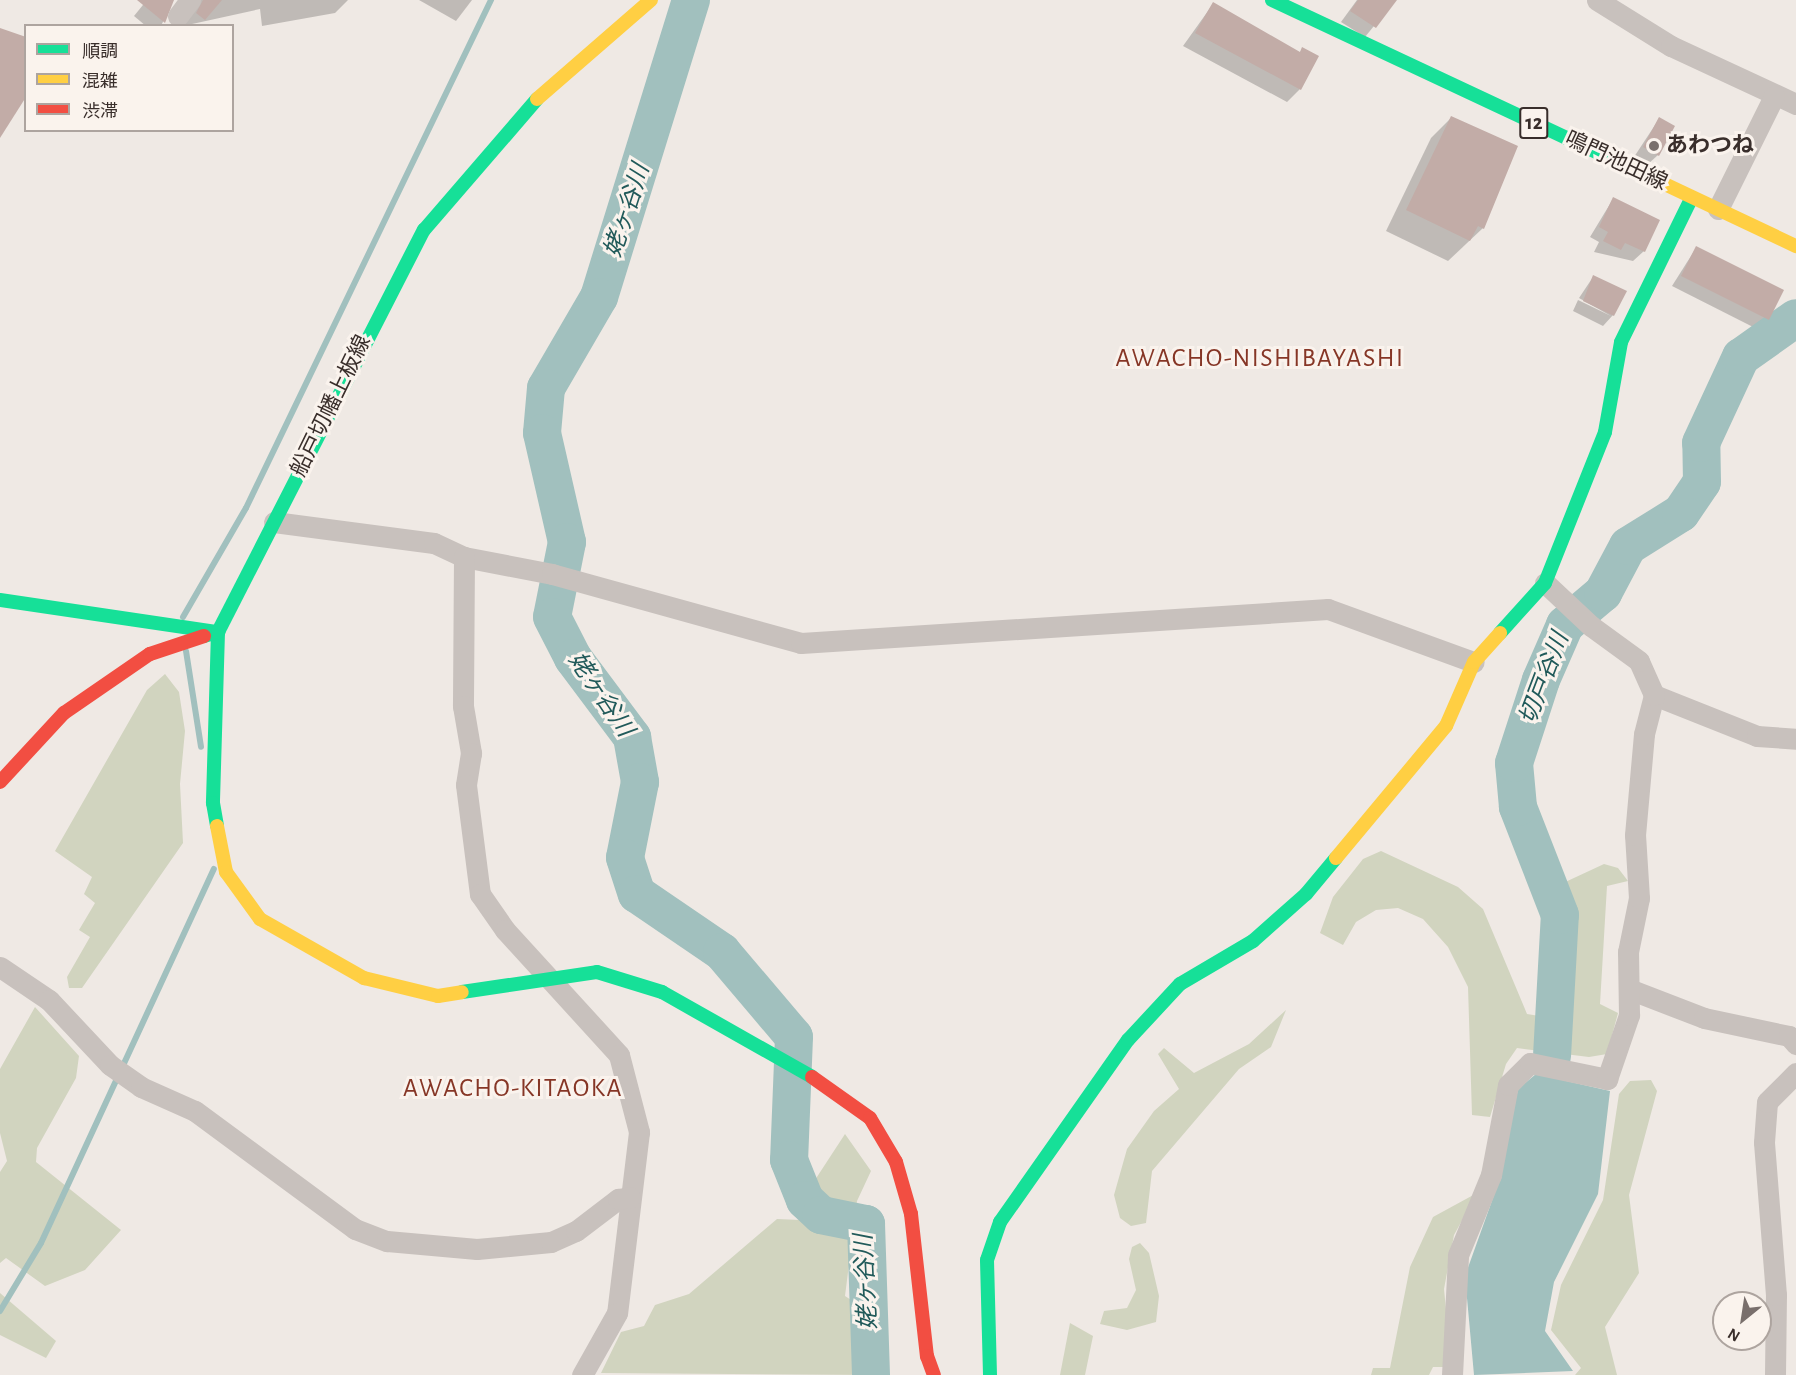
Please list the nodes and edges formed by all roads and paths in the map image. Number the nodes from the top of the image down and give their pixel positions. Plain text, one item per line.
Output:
1 (651, 0) edge
2 (1272, 0) edge
3 (1597, 0) edge
4 (1774, 96) junction
5 (1796, 104) edge
6 (1692, 197) junction
7 (1718, 209) junction
8 (1796, 246) edge
9 (274, 522) junction
10 (464, 556) junction
11 (1545, 583) junction
12 (0, 600) edge
13 (218, 632) junction
14 (1474, 662) junction
15 (1654, 695) junction
16 (1796, 739) edge
17 (0, 782) edge
18 (0, 967) edge
19 (545, 976) junction
20 (1629, 989) junction
21 (1796, 1044) edge
22 (1796, 1074) edge
23 (630, 1197) junction
24 (582, 1375) edge
25 (934, 1375) edge
26 (990, 1375) edge
27 (1452, 1375) edge
28 (1775, 1375) edge

1 - 9 street, 船戸切幡上板線
2 - 6 street, 鳴門池田線 / 12
3 - 4 street
4 - 5 street
4 - 7 street
6 - 7 street, 鳴門池田線 / 12
6 - 11 street
7 - 8 street, 鳴門池田線 / 12
9 - 10 street
9 - 13 street, 船戸切幡上板線
10 - 14 street
10 - 19 street
11 - 14 street
11 - 15 street
12 - 13 street
13 - 17 street
13 - 19 street
14 - 26 street
15 - 16 street
15 - 20 street
18 - 23 street
19 - 23 street
19 - 25 street
20 - 21 street
20 - 27 street
22 - 28 street
23 - 24 street

